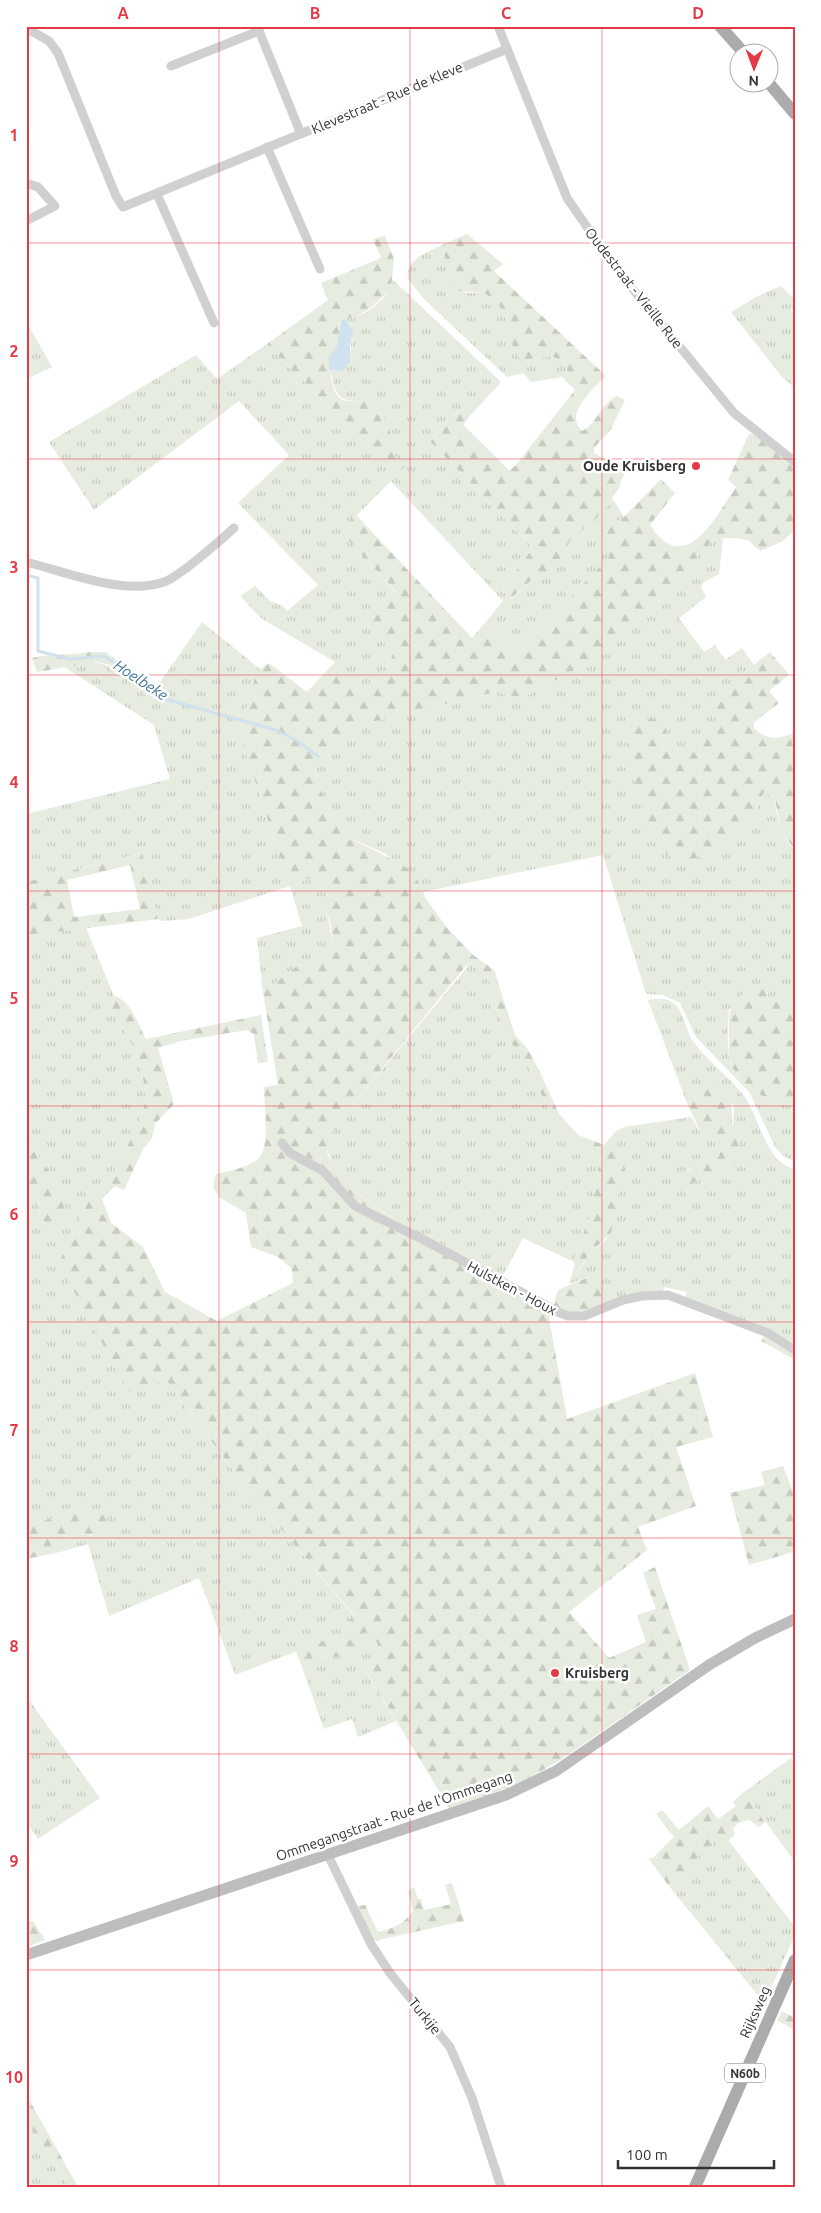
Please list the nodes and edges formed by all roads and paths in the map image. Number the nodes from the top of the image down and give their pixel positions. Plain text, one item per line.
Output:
1 (498, 26) edge
2 (720, 26) edge
3 (26, 28) edge
4 (258, 29) edge
5 (734, 42) edge
6 (507, 48) junction
7 (171, 66) dead end
8 (776, 92) edge
9 (795, 114) edge
10 (302, 134) junction
11 (267, 147) junction
12 (26, 183) edge
13 (157, 194) junction
14 (26, 221) edge
15 (320, 269) dead end
16 (214, 323) dead end
17 (795, 462) edge
18 (234, 528) dead end
19 (26, 562) edge
20 (282, 1143) dead end
21 (795, 1350) edge
22 (795, 1619) edge
23 (328, 1855) junction
24 (26, 1955) edge
25 (795, 1960) edge
26 (501, 2187) edge
27 (695, 2187) edge

1 - 6 street, Oudestraat - Vieille Rue
2 - 5 main road
3 - 13 street, Klevestraat - Rue de Kleve
4 - 7 street
4 - 10 street
6 - 10 street, Klevestraat - Rue de Kleve
6 - 17 street, Oudestraat - Vieille Rue
8 - 9 main road
10 - 11 street, Klevestraat - Rue de Kleve
11 - 13 street, Klevestraat - Rue de Kleve
11 - 15 street
12 - 14 street
13 - 16 street
18 - 19 street
20 - 21 street, Hulstken - Houx
22 - 23 main road, Ommegangstraat - Rue de l'Ommegang
23 - 24 main road, Ommegangstraat - Rue de l'Ommegang
23 - 26 street, Turkije
25 - 27 main road, Rijksweg / N60b

